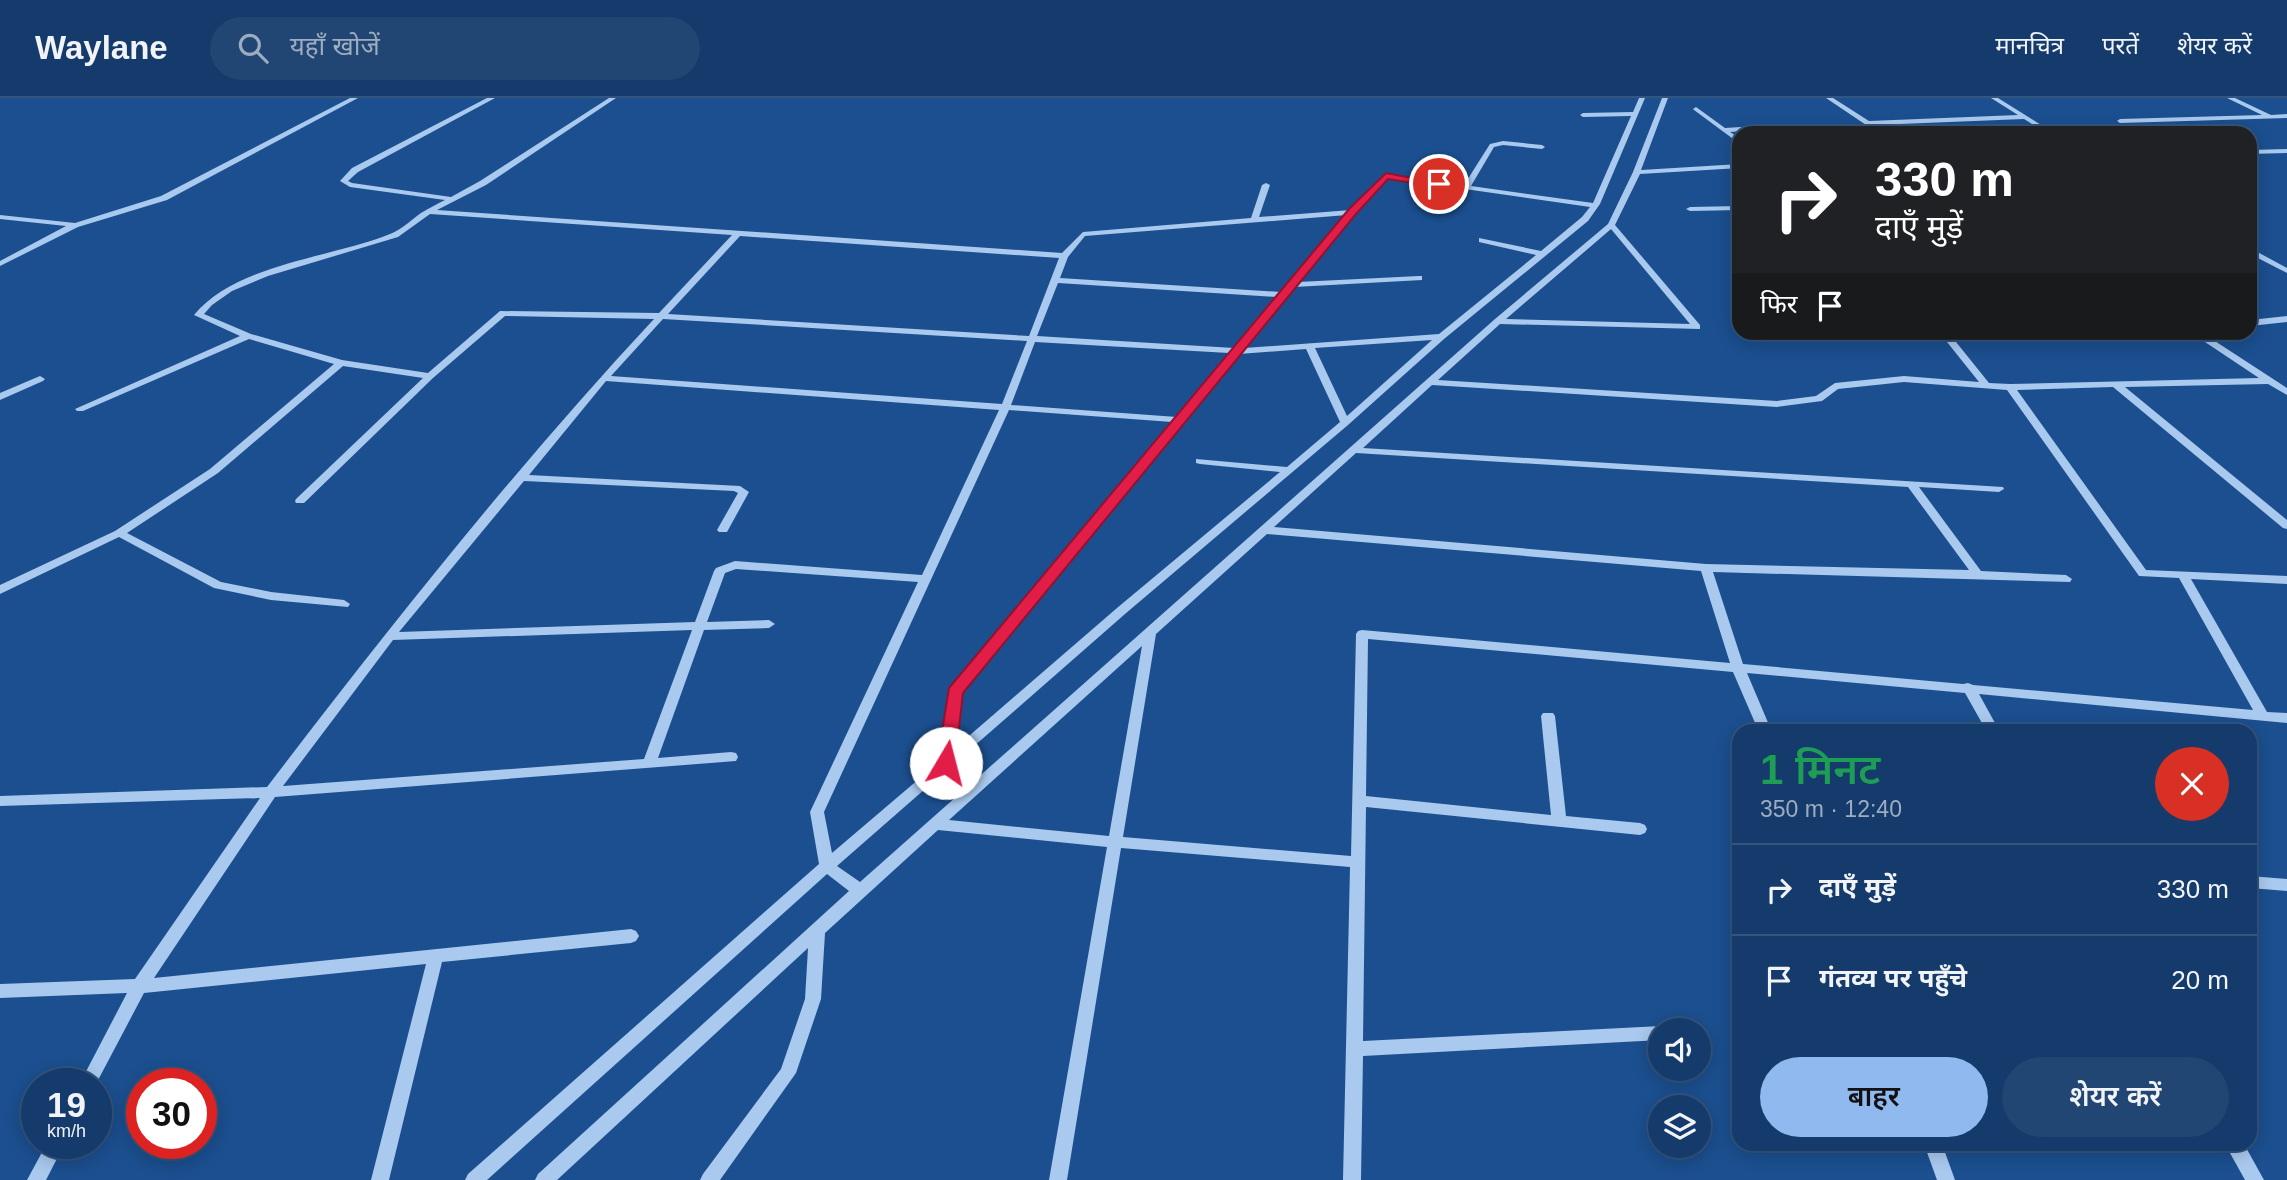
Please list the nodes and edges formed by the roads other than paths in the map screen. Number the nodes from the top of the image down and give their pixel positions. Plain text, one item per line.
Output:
1 (355, 98) edge
2 (492, 98) edge
3 (613, 98) edge
4 (1642, 98) edge
5 (1665, 98) edge
6 (1829, 98) edge
7 (1994, 98) edge
8 (2230, 98) edge
9 (1696, 109) dead end
10 (1636, 114) junction
11 (1583, 115) dead end
12 (2024, 117) junction
13 (2272, 117) junction
14 (2287, 117) edge
15 (2120, 121) dead end
16 (1867, 122) junction
17 (2287, 124) edge
18 (1873, 126) edge
19 (2039, 126) edge
20 (1723, 130) junction
21 (1732, 130) edge
22 (1732, 136) edge
23 (1542, 147) dead end
24 (2287, 151) edge
25 (2257, 152) edge
26 (1732, 166) edge
27 (1637, 172) junction
28 (1266, 185) dead end
29 (1466, 188) junction
30 (452, 200) junction
31 (1595, 206) junction
32 (1732, 208) edge
33 (1690, 209) dead end
34 (428, 212) junction
35 (1353, 212) junction
36 (0, 217) edge
37 (1254, 221) junction
38 (75, 225) junction
39 (1611, 225) junction
40 (738, 233) junction
41 (1482, 240) dead end
42 (1544, 254) junction
43 (2257, 254) edge
44 (1064, 256) junction
45 (0, 264) edge
46 (2287, 271) edge
47 (1419, 278) dead end
48 (1055, 280) junction
49 (1292, 285) junction
50 (1284, 295) junction
51 (660, 316) junction
52 (2287, 319) edge
53 (1498, 321) junction
54 (2257, 322) edge
55 (248, 337) junction
56 (1441, 337) junction
57 (1032, 339) junction
58 (1950, 340) edge
59 (2205, 340) edge
60 (1309, 346) junction
61 (1236, 351) junction
62 (341, 363) junction
63 (430, 376) junction
64 (604, 378) junction
65 (40, 379) dead end
66 (2269, 381) junction
67 (1432, 382) junction
68 (2115, 384) junction
69 (1987, 386) junction
70 (2010, 387) junction
71 (2287, 393) edge
72 (0, 397) edge
73 (1006, 406) junction
74 (80, 409) dead end
75 (1181, 420) junction
76 (1345, 423) junction
77 (1353, 450) junction
78 (1200, 461) dead end
79 (1290, 470) junction
80 (524, 478) junction
81 (1911, 484) junction
82 (1999, 489) dead end
83 (300, 501) dead end
84 (2287, 526) edge
85 (723, 530) dead end
86 (1265, 530) junction
87 (119, 533) junction
88 (1706, 568) junction
89 (1978, 574) junction
90 (2183, 575) junction
91 (0, 578) edge
92 (926, 579) junction
93 (2066, 579) dead end
94 (2287, 580) edge
95 (13, 582) junction
96 (0, 590) edge
97 (344, 604) dead end
98 (769, 624) dead end
99 (701, 626) junction
100 (1150, 634) junction
101 (389, 636) junction
102 (1738, 668) junction
103 (1968, 687) junction
104 (2262, 713) junction
105 (1548, 716) dead end
106 (2287, 718) edge
107 (1762, 724) edge
108 (1989, 724) edge
109 (731, 757) dead end
110 (649, 763) junction
111 (946, 763) junction
112 (271, 792) junction
113 (1359, 801) junction
114 (0, 802) edge
115 (1559, 821) junction
116 (936, 824) junction
117 (1640, 829) dead end
118 (1114, 842) junction
119 (1358, 862) junction
120 (827, 866) junction
121 (2257, 883) edge
122 (2287, 885) edge
123 (860, 891) junction
124 (817, 930) junction
125 (631, 936) dead end
126 (436, 956) junction
127 (139, 986) junction
128 (0, 990) edge
129 (1648, 1034) edge
130 (1354, 1049) junction
131 (96, 1068) edge
132 (1936, 1151) edge
133 (2238, 1151) edge
134 (47, 1159) edge
135 (36, 1180) edge
136 (380, 1180) edge
137 (474, 1180) edge
138 (544, 1180) edge
139 (709, 1180) edge
140 (1058, 1180) edge
141 (1352, 1180) edge
142 (1946, 1180) edge
143 (2255, 1180) edge

1 - 38 street
2 - 30 street
3 - 30 street
4 - 10 street
5 - 27 street
6 - 16 street
7 - 12 street
8 - 13 street
9 - 20 street
10 - 11 street
10 - 31 street
12 - 16 street
12 - 19 street
13 - 14 street
13 - 15 street
13 - 17 street
16 - 18 street
20 - 21 street
20 - 22 street
23 - 29 street
24 - 25 street
26 - 27 street
27 - 39 street
28 - 37 street
29 - 31 street
29 - 35 street
30 - 34 street
31 - 42 street
32 - 33 street
34 - 40 street
34 - 55 street
35 - 37 street
35 - 49 street
36 - 38 street
37 - 44 street
38 - 45 street
39 - 53 street
39 - 53 street
40 - 44 street
40 - 51 street
41 - 42 street
42 - 56 street
43 - 46 street
44 - 48 street
47 - 49 street
48 - 50 street
48 - 57 street
49 - 50 street
50 - 61 street
51 - 57 street
51 - 63 street
51 - 64 street
52 - 54 street
53 - 67 street
55 - 62 street
55 - 74 street
56 - 60 street
56 - 76 street
57 - 61 street
57 - 73 street
58 - 69 street
59 - 66 street
60 - 61 street
60 - 76 street
61 - 75 street
62 - 63 street
62 - 87 street
63 - 83 street
64 - 73 street
64 - 80 street
65 - 72 street
66 - 68 street
66 - 71 street
67 - 69 street
67 - 77 street
68 - 70 street
68 - 84 street
69 - 70 street
70 - 90 street
73 - 75 street
73 - 92 street
75 - 111 street
76 - 79 street
77 - 81 street
77 - 86 street
78 - 79 street
79 - 111 street
80 - 85 street
80 - 101 street
81 - 82 street
81 - 89 street
86 - 88 street
86 - 100 street
87 - 95 street
87 - 97 street
88 - 89 street
88 - 102 street
89 - 93 street
90 - 94 street
90 - 104 street
91 - 95 street
92 - 99 street
92 - 120 street
95 - 96 street
98 - 99 street
99 - 101 street
99 - 110 street
100 - 116 street
100 - 118 street
101 - 112 street
102 - 103 street
102 - 107 street
102 - 113 street
103 - 104 street
103 - 108 street
104 - 106 street
105 - 115 street
109 - 110 street
110 - 112 street
111 - 120 street
112 - 114 street
112 - 127 street
113 - 115 street
113 - 119 street
115 - 117 street
116 - 118 street
116 - 123 street
118 - 119 street
118 - 140 street
119 - 130 street
120 - 123 street
120 - 137 street
121 - 122 street
123 - 124 street
124 - 138 street
124 - 139 street
125 - 126 street
126 - 127 street
126 - 136 street
127 - 128 street
127 - 131 street
129 - 130 street
130 - 141 street
132 - 142 street
133 - 143 street
134 - 135 street

